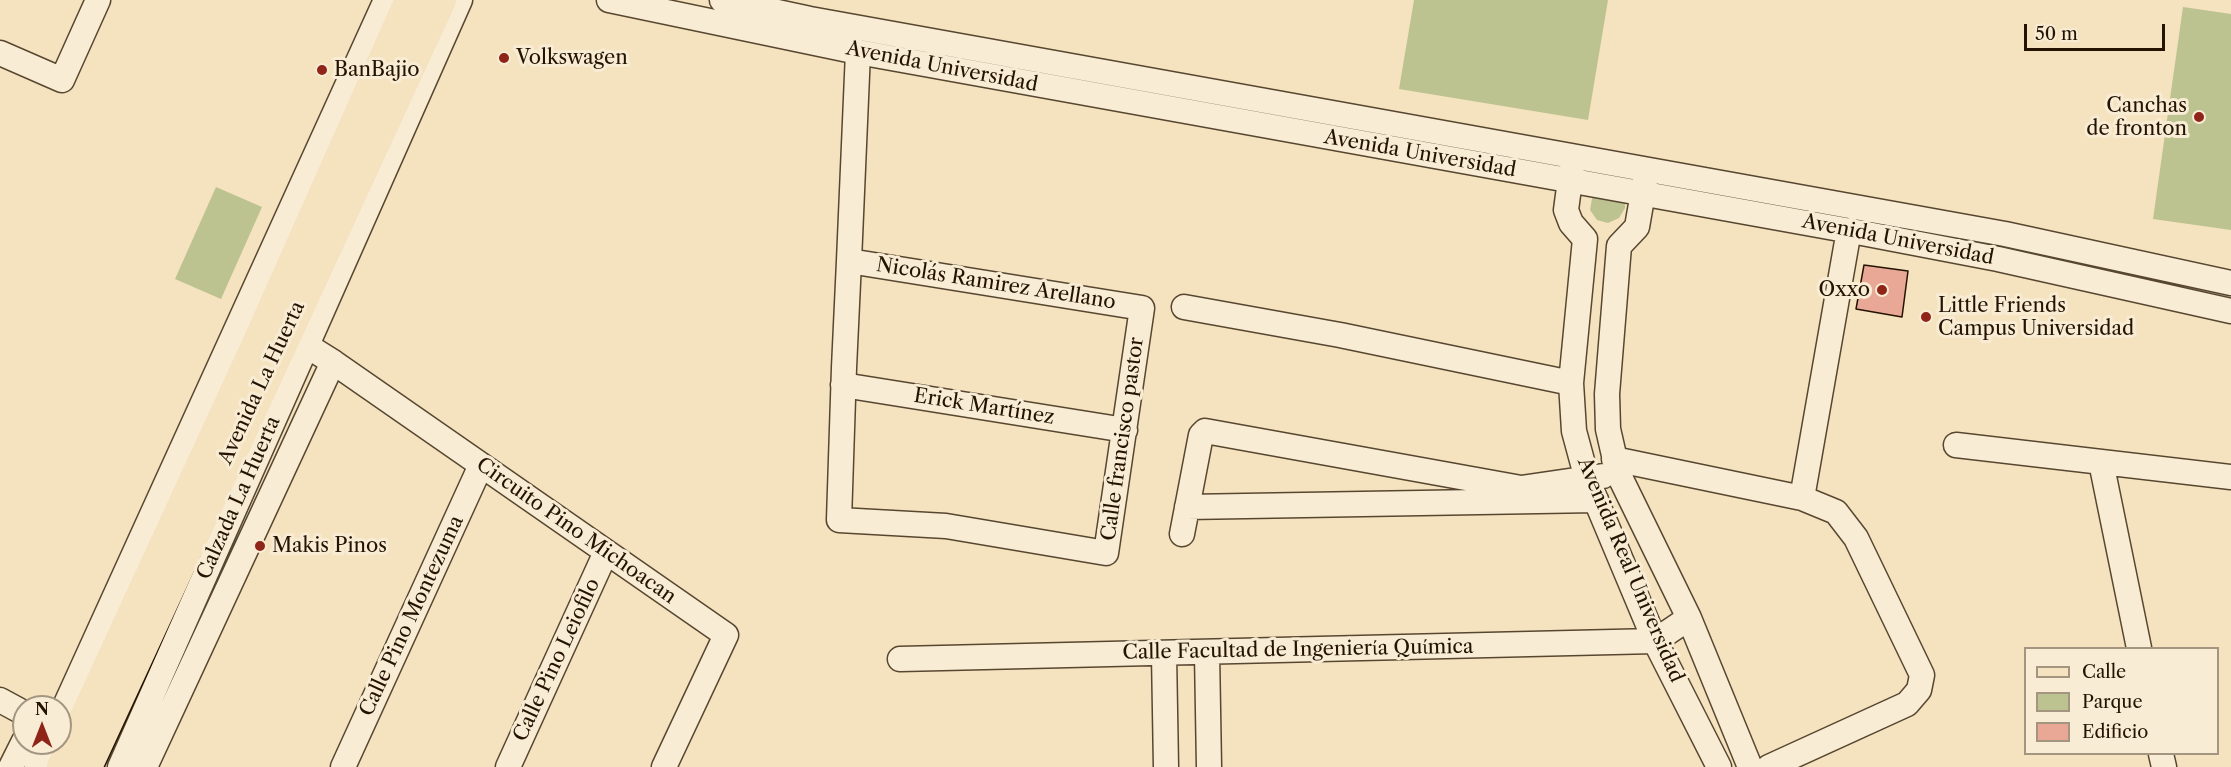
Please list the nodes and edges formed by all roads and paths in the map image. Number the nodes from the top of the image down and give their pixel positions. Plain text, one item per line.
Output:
1 (98, 0) edge
2 (386, 0) edge
3 (410, 0) edge
4 (441, 0) edge
5 (460, 0) edge
6 (609, 0) edge
7 (722, 0) edge
8 (858, 52) junction
9 (0, 53) edge
10 (1574, 156) junction
11 (1646, 170) junction
12 (1568, 180) junction
13 (1643, 195) junction
14 (1849, 230) junction
15 (849, 261) junction
16 (2231, 283) edge
17 (1142, 308) joint
18 (1184, 308) dead end
19 (2231, 311) edge
20 (296, 339) junction
21 (333, 362) junction
22 (844, 377) junction
23 (1571, 383) junction
24 (1125, 430) junction
25 (1956, 445) dead end
26 (2101, 462) junction
27 (481, 465) junction
28 (1616, 466) junction
29 (2231, 477) edge
30 (1592, 490) junction
31 (1521, 496) junction
32 (1802, 498) junction
33 (1187, 507) junction
34 (1182, 534) dead end
35 (606, 552) junction
36 (1689, 618) junction
37 (1656, 641) junction
38 (2139, 647) edge
39 (1207, 653) junction
40 (1164, 654) junction
41 (900, 659) dead end
42 (72, 739) edge
43 (72, 739) edge
44 (72, 739) edge
45 (72, 741) edge
46 (53, 755) edge
47 (138, 764) edge
48 (37, 767) edge
49 (343, 767) edge
50 (508, 767) edge
51 (664, 767) edge
52 (1166, 767) edge
53 (1209, 767) edge
54 (1719, 767) edge
55 (1750, 767) edge
56 (1769, 767) edge

1 - 9 street
2 - 42 street
3 - 43 main road, Avenida La Huerta
4 - 20 main road, Avenida La Huerta
5 - 20 street, Calzada La Huerta
6 - 8 street, Avenida Universidad
7 - 10 street, Avenida Universidad
8 - 12 street, Avenida Universidad
8 - 15 street
10 - 11 street, Avenida Universidad
10 - 12 street, Avenida Real Universidad
11 - 13 street, Avenida Real Universidad
11 - 16 street, Avenida Universidad
12 - 13 street, Avenida Universidad
12 - 23 street, Avenida Real Universidad
13 - 14 street, Avenida Universidad
13 - 28 street, Avenida Real Universidad
14 - 19 street, Avenida Universidad
14 - 32 street
15 - 17 street, Nicolás Ramirez Arellano
15 - 22 street
17 - 24 street, Calle francisco pastor
18 - 23 street
20 - 21 street, Circuito Pino Michoacan
20 - 44 main road, Avenida La Huerta
20 - 47 street, Calzada La Huerta
21 - 27 street, Circuito Pino Michoacan
21 - 47 street, Calzada La Huerta
22 - 24 street, Erick Martínez
22 - 24 street, Calle francisco pastor
23 - 30 street, Avenida Real Universidad
25 - 26 street
26 - 29 street
26 - 38 street
27 - 35 street, Circuito Pino Michoacan
27 - 49 street, Calle Pino Montezuma
28 - 30 street
28 - 32 street
28 - 36 street, Avenida Real Universidad
30 - 31 street
30 - 37 street, Avenida Real Universidad
31 - 33 street
31 - 33 street
32 - 56 street
33 - 34 street
35 - 50 street, Calle Pino Leiofilo
35 - 51 street, Circuito Pino Michoacan
36 - 37 street
36 - 55 street, Avenida Real Universidad
37 - 39 street, Calle Facultad de Ingenierίa Quίmica
37 - 54 street, Avenida Real Universidad
39 - 40 street, Calle Facultad de Ingenierίa Quίmica
39 - 53 street
40 - 41 street, Calle Facultad de Ingenierίa Quίmica
40 - 52 street
45 - 47 street
46 - 48 street

